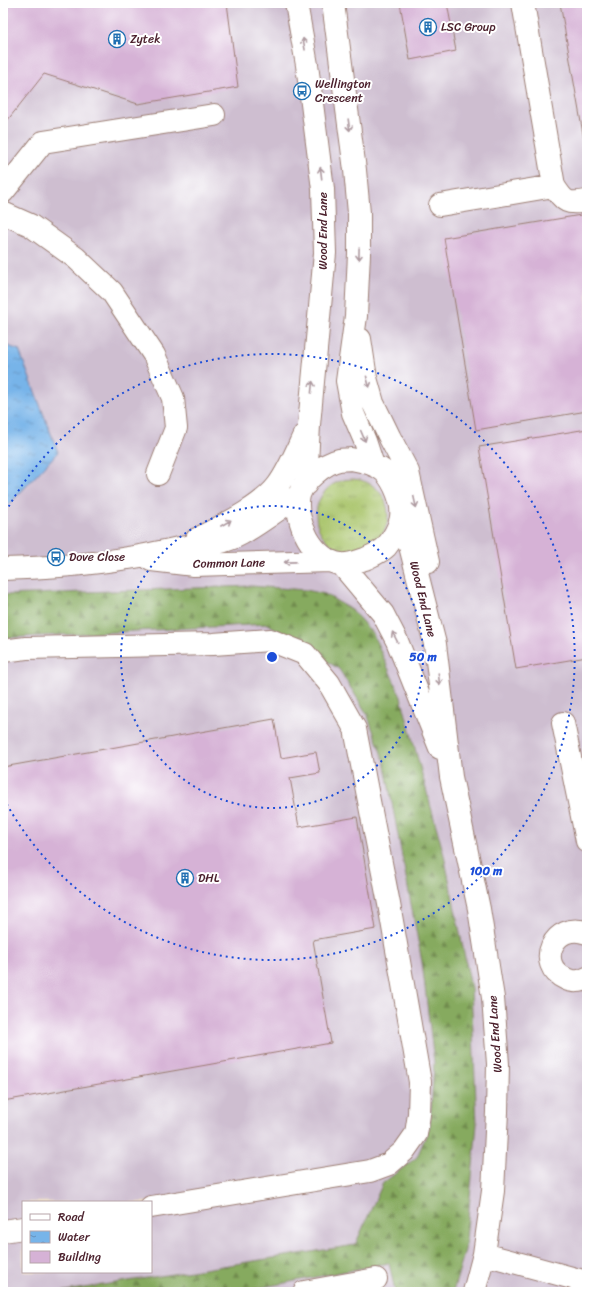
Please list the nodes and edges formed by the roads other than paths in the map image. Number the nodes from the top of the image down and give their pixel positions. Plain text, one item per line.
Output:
1 (296, 3) edge
2 (333, 3) edge
3 (523, 3) edge
4 (214, 115) dead end
5 (554, 186) junction
6 (3, 192) edge
7 (587, 201) edge
8 (440, 205) dead end
9 (3, 214) edge
10 (356, 316) junction
11 (308, 425) junction
12 (373, 465) junction
13 (158, 474) dead end
14 (303, 489) junction
15 (401, 518) junction
16 (180, 548) junction
17 (130, 558) junction
18 (335, 563) junction
19 (3, 569) edge
20 (435, 644) junction
21 (3, 651) edge
22 (563, 723) dead end
23 (451, 777) junction
24 (587, 842) edge
25 (587, 932) edge
26 (586, 982) edge
27 (152, 1207) edge
28 (22, 1228) edge
29 (3, 1231) edge
30 (484, 1254) junction
31 (376, 1279) dead end
32 (587, 1282) edge
33 (304, 1292) edge
34 (474, 1292) edge

11 -> 1 street, Wood End Lane
2 -> 10 street
3 - 5 street
4 - 6 street
5 - 7 street
5 - 8 street
9 - 13 street
10 -> 12 street
10 -> 20 street
11 - 14 street, Wood End Lane
16 -> 11 street
12 - 14 street
12 - 15 street
14 - 16 street, Common Lane
14 - 18 street
15 - 18 street
15 - 20 street, Wood End Lane
16 - 17 street, Common Lane
18 -> 17 street, Common Lane
17 - 19 street, Common Lane
23 -> 18 street, Wood End Lane
20 -> 23 street, Wood End Lane
21 - 27 street
22 - 24 street
23 - 30 street, Wood End Lane
25 - 26 street
28 - 29 street
30 - 32 street
30 - 34 street, Wood End Lane
31 - 33 street

